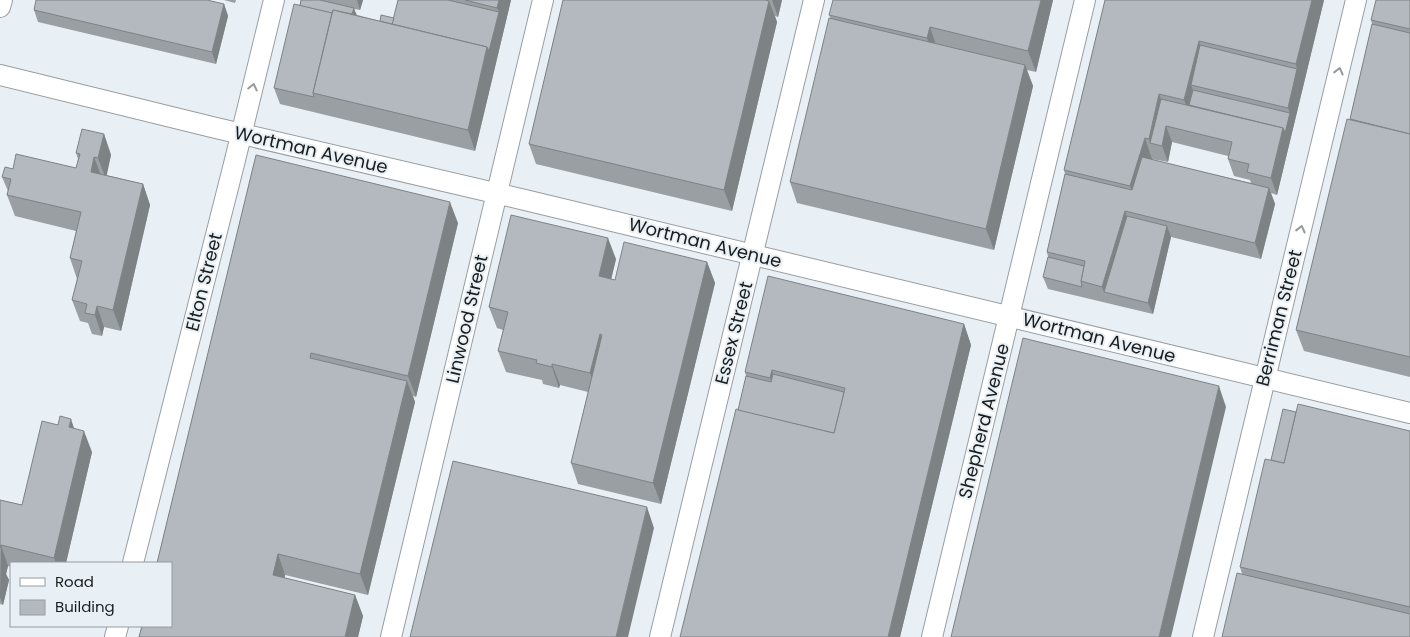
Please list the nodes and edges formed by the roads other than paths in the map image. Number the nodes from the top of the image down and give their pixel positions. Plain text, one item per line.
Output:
1 (2, 0) edge
2 (274, 0) edge
3 (544, 0) edge
4 (814, 0) edge
5 (1085, 0) edge
6 (1356, 0) edge
7 (0, 7) edge
8 (0, 74) edge
9 (242, 134) junction
10 (497, 193) junction
11 (753, 255) junction
12 (1009, 316) junction
13 (1265, 378) junction
14 (1410, 413) edge
15 (133, 562) edge
16 (391, 637) edge
17 (660, 637) edge
18 (932, 637) edge
19 (1203, 637) edge

1 - 7 street
9 -> 2 street, Elton Street
3 - 10 street, Linwood Street
4 - 11 street, Essex Street
5 - 12 street, Shepherd Avenue
13 -> 6 street, Berriman Street
8 - 9 street, Wortman Avenue
9 - 10 street, Wortman Avenue
9 - 15 street, Elton Street
10 - 11 street, Wortman Avenue
10 - 16 street, Linwood Street
11 - 12 street, Wortman Avenue
11 - 17 street, Essex Street
12 - 13 street, Wortman Avenue
12 - 18 street, Shepherd Avenue
13 - 14 street, Wortman Avenue
13 - 19 street, Berriman Street

